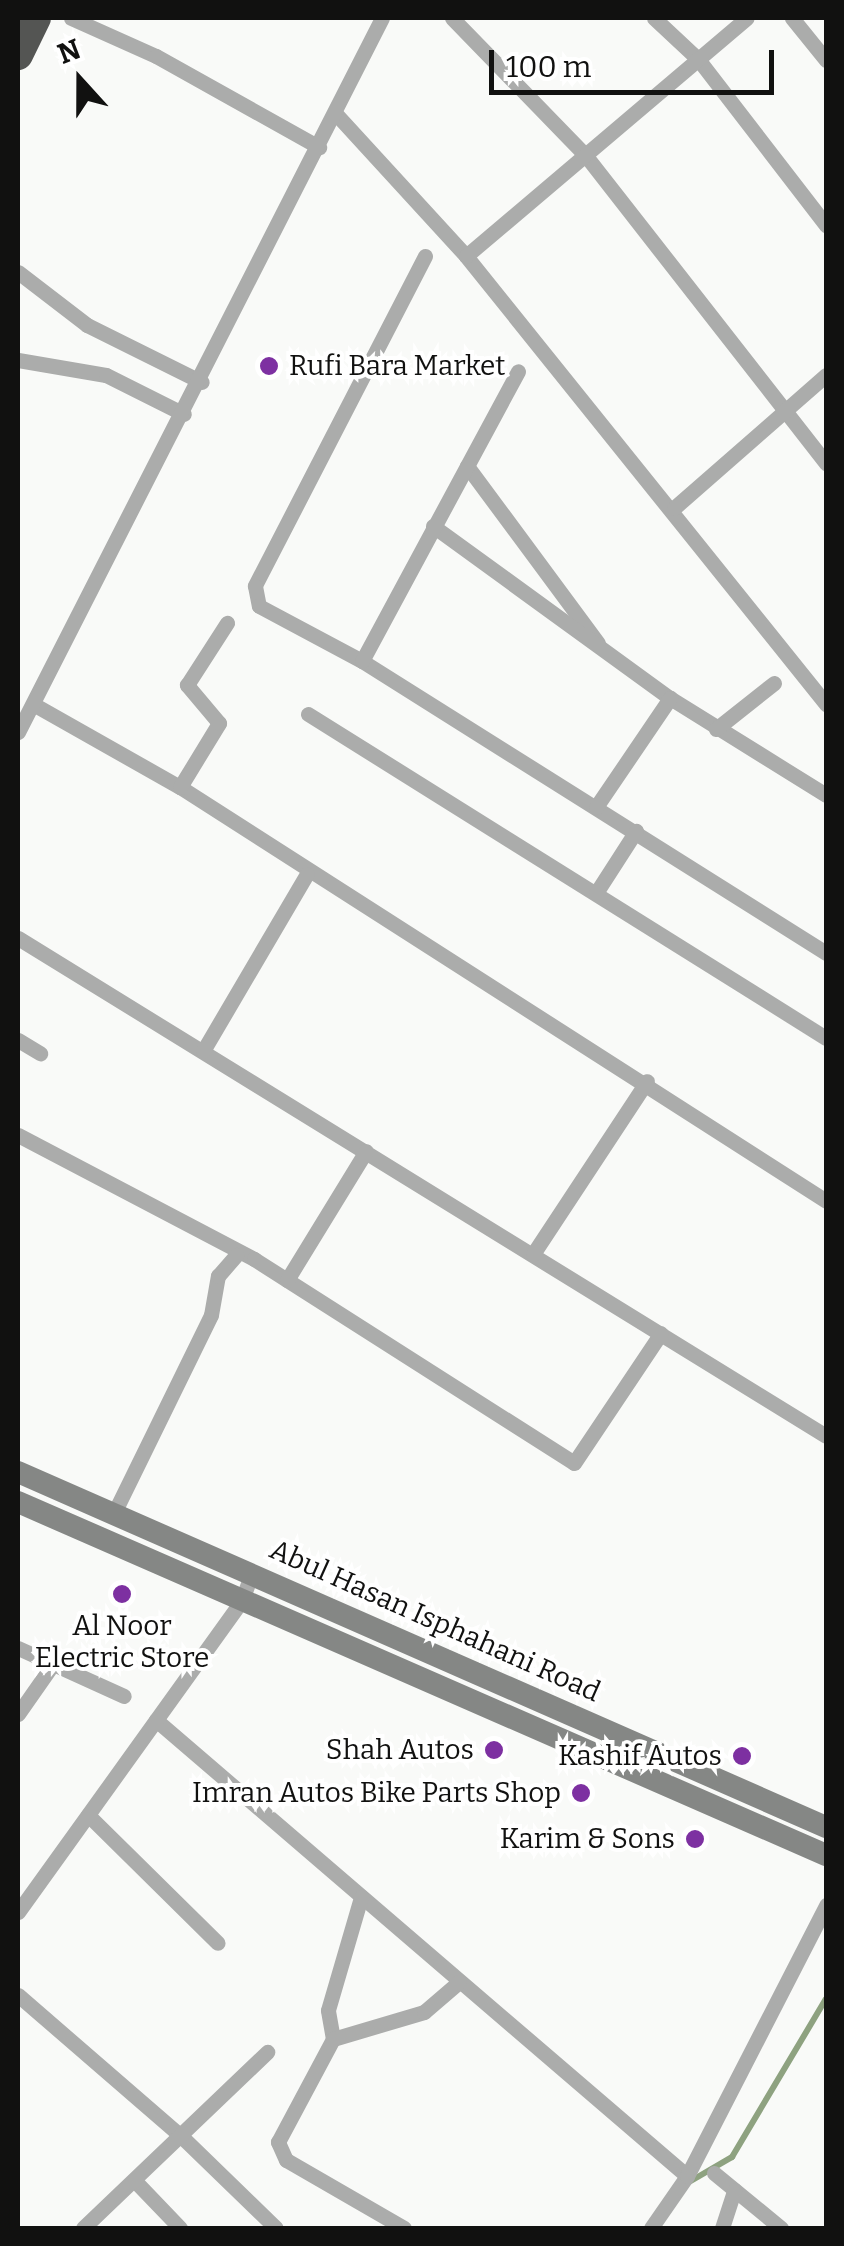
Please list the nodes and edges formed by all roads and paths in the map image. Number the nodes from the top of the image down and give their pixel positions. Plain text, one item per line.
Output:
1 (36, 18) edge
2 (71, 18) edge
3 (382, 18) edge
4 (452, 18) edge
5 (654, 18) edge
6 (748, 18) edge
7 (792, 18) edge
8 (18, 55) edge
9 (698, 59) junction
10 (826, 60) edge
11 (336, 114) junction
12 (319, 148) junction
13 (586, 156) junction
14 (826, 225) edge
15 (425, 256) dead end
16 (466, 256) junction
17 (18, 272) edge
18 (18, 360) edge
19 (518, 371) dead end
20 (826, 375) edge
21 (202, 382) junction
22 (786, 411) junction
23 (184, 414) junction
24 (826, 463) edge
25 (466, 466) junction
26 (674, 508) junction
27 (433, 526) junction
28 (227, 623) dead end
29 (607, 656) junction
30 (362, 661) junction
31 (774, 683) dead end
32 (670, 698) junction
33 (32, 704) junction
34 (826, 704) edge
35 (308, 714) dead end
36 (716, 728) junction
37 (18, 732) edge
38 (180, 788) junction
39 (826, 795) edge
40 (596, 807) junction
41 (636, 831) junction
42 (307, 874) junction
43 (596, 893) junction
44 (18, 938) edge
45 (826, 953) edge
46 (826, 1038) edge
47 (18, 1040) edge
48 (203, 1051) junction
49 (40, 1053) dead end
50 (647, 1081) junction
51 (18, 1135) edge
52 (366, 1152) junction
53 (826, 1201) edge
54 (533, 1254) junction
55 (236, 1255) junction
56 (287, 1280) junction
57 (661, 1333) junction
58 (826, 1436) edge
59 (18, 1472) edge
60 (18, 1502) edge
61 (116, 1511) junction
62 (252, 1572) junction
63 (242, 1600) junction
64 (18, 1648) edge
65 (53, 1664) junction
66 (124, 1696) dead end
67 (18, 1714) edge
68 (156, 1720) junction
69 (88, 1815) junction
70 (826, 1827) edge
71 (826, 1856) edge
72 (361, 1897) junction
73 (826, 1905) edge
74 (18, 1912) edge
75 (218, 1943) dead end
76 (459, 1982) junction
77 (18, 1995) edge
78 (333, 2039) junction
79 (267, 2052) dead end
80 (181, 2136) junction
81 (714, 2174) dead end
82 (686, 2176) junction
83 (135, 2181) junction
84 (734, 2190) junction
85 (83, 2228) edge
86 (180, 2228) edge
87 (276, 2228) edge
88 (404, 2228) edge
89 (651, 2228) edge
90 (722, 2228) edge
91 (781, 2228) edge

1 - 8 highway
2 - 12 street
3 - 11 street
4 - 13 street
5 - 9 street
6 - 9 street
7 - 10 street
9 - 13 street
9 - 14 street
11 - 12 street
11 - 16 street
12 - 21 street
13 - 16 street
13 - 22 street
15 - 30 street
16 - 26 street
17 - 21 street
18 - 23 street
19 - 25 street
20 - 22 street
21 - 23 street
22 - 24 street
22 - 26 street
23 - 33 street
25 - 27 street
25 - 29 street
26 - 34 street
27 - 29 street
27 - 30 street
28 - 38 street
29 - 32 street
30 - 40 street
31 - 36 street
32 - 36 street
32 - 40 street
33 - 37 street
33 - 38 street
35 - 43 street
36 - 39 street
38 - 42 street
40 - 41 street
41 - 43 street
41 - 45 street
42 - 48 street
42 - 50 street
43 - 46 street
44 - 48 street
47 - 49 street
48 - 52 street
50 - 53 street
50 - 54 street
51 - 55 street
52 - 54 street
52 - 56 street
54 - 57 street
55 - 56 street
55 - 61 street
56 - 57 street
57 - 58 street
59 - 61 main road, Abul Hasan Isphahani Road
60 - 63 main road, Abul Hasan Isphahani Road
61 - 62 main road, Abul Hasan Isphahani Road
62 - 63 street
62 - 70 main road, Abul Hasan Isphahani Road
63 - 68 street
63 - 71 main road, Abul Hasan Isphahani Road
64 - 65 street
65 - 66 street
65 - 67 street
68 - 69 street
68 - 72 street
69 - 74 street
69 - 75 street
72 - 76 street
72 - 78 street
73 - 82 street
76 - 78 street
76 - 82 street
77 - 80 street
78 - 88 street
79 - 80 street
80 - 83 street
80 - 87 street
81 - 84 street
82 - 89 street
83 - 85 street
83 - 86 street
84 - 90 street
84 - 91 street

